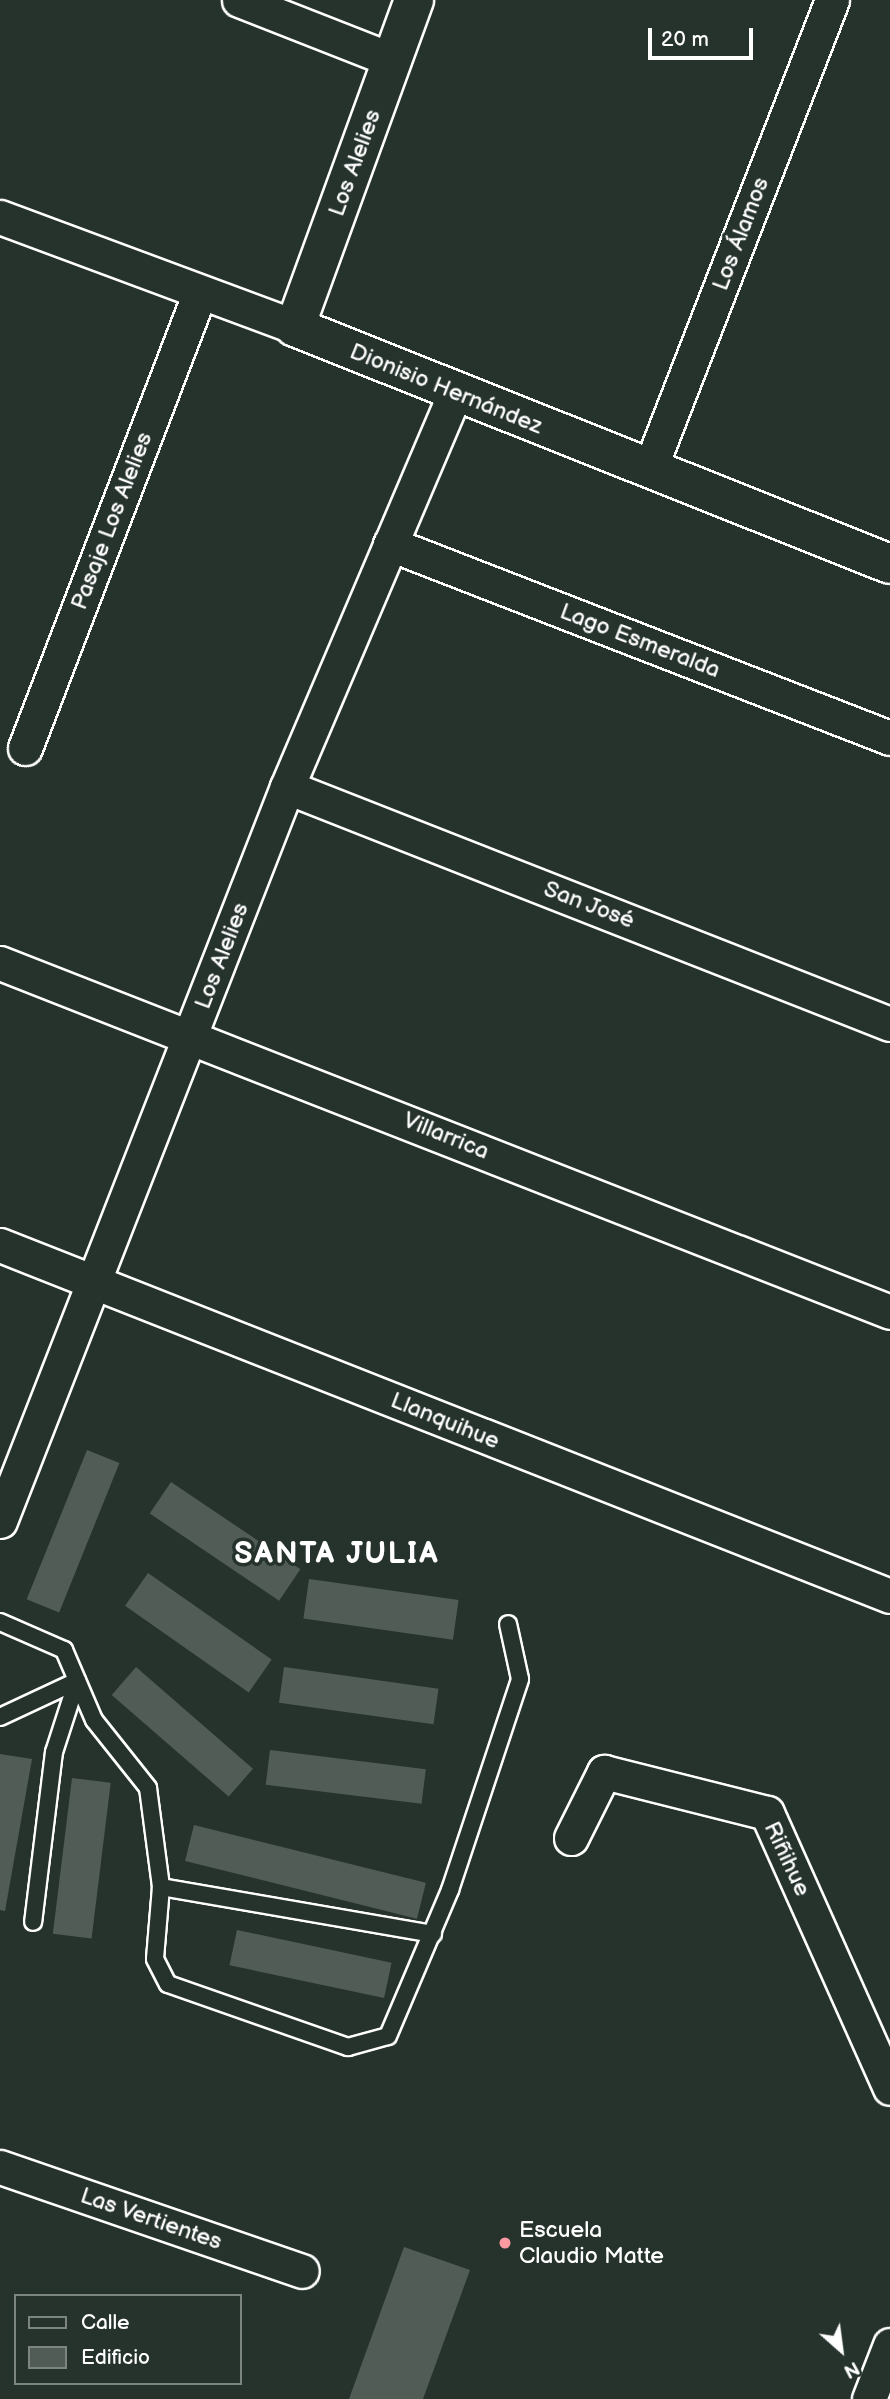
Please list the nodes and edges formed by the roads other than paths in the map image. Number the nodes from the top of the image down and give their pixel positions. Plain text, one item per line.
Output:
1 (239, 0) edge
2 (414, 0) edge
3 (832, 0) edge
4 (392, 60) junction
5 (0, 217) edge
6 (200, 293) junction
7 (295, 327) junction
8 (454, 395) junction
9 (649, 468) junction
10 (390, 544) junction
11 (890, 564) edge
12 (890, 738) edge
13 (25, 748) dead end
14 (287, 787) junction
15 (0, 964) edge
16 (890, 1024) edge
17 (191, 1035) junction
18 (0, 1245) edge
19 (96, 1283) junction
20 (890, 1312) edge
21 (0, 1521) edge
22 (890, 1596) edge
23 (0, 1622) edge
24 (508, 1624) dead end
25 (77, 1681) junction
26 (0, 1717) edge
27 (571, 1838) dead end
28 (161, 1887) junction
29 (33, 1922) dead end
30 (433, 1934) junction
31 (890, 2088) edge
32 (0, 2167) edge
33 (302, 2271) dead end
34 (890, 2344) edge
35 (869, 2399) edge

1 - 4 street
2 - 4 street, Los Alelies
3 - 9 street, Los Álamos
4 - 7 street, Los Alelies
5 - 6 street, Dionisio Hernández
6 - 7 street, Dionisio Hernández
6 - 13 street, Pasaje Los Alelies
7 - 8 street, Dionisio Hernández
8 - 9 street, Dionisio Hernández
8 - 10 street, Los Alelies
9 - 11 street, Dionisio Hernández
10 - 12 street, Lago Esmeralda
10 - 14 street, Los Alelies
14 - 16 street, San José
14 - 17 street, Los Alelies
15 - 17 street, Villarrica
17 - 19 street, Los Alelies
17 - 20 street, Villarrica
18 - 19 street, Llanquihue
19 - 21 street, Los Alelies
19 - 22 street, Llanquihue
23 - 25 lane
24 - 30 lane
25 - 26 lane
25 - 28 lane
25 - 29 lane
27 - 31 street, Riñihue
28 - 30 lane
28 - 30 lane
32 - 33 street, Las Vertientes
34 - 35 street

